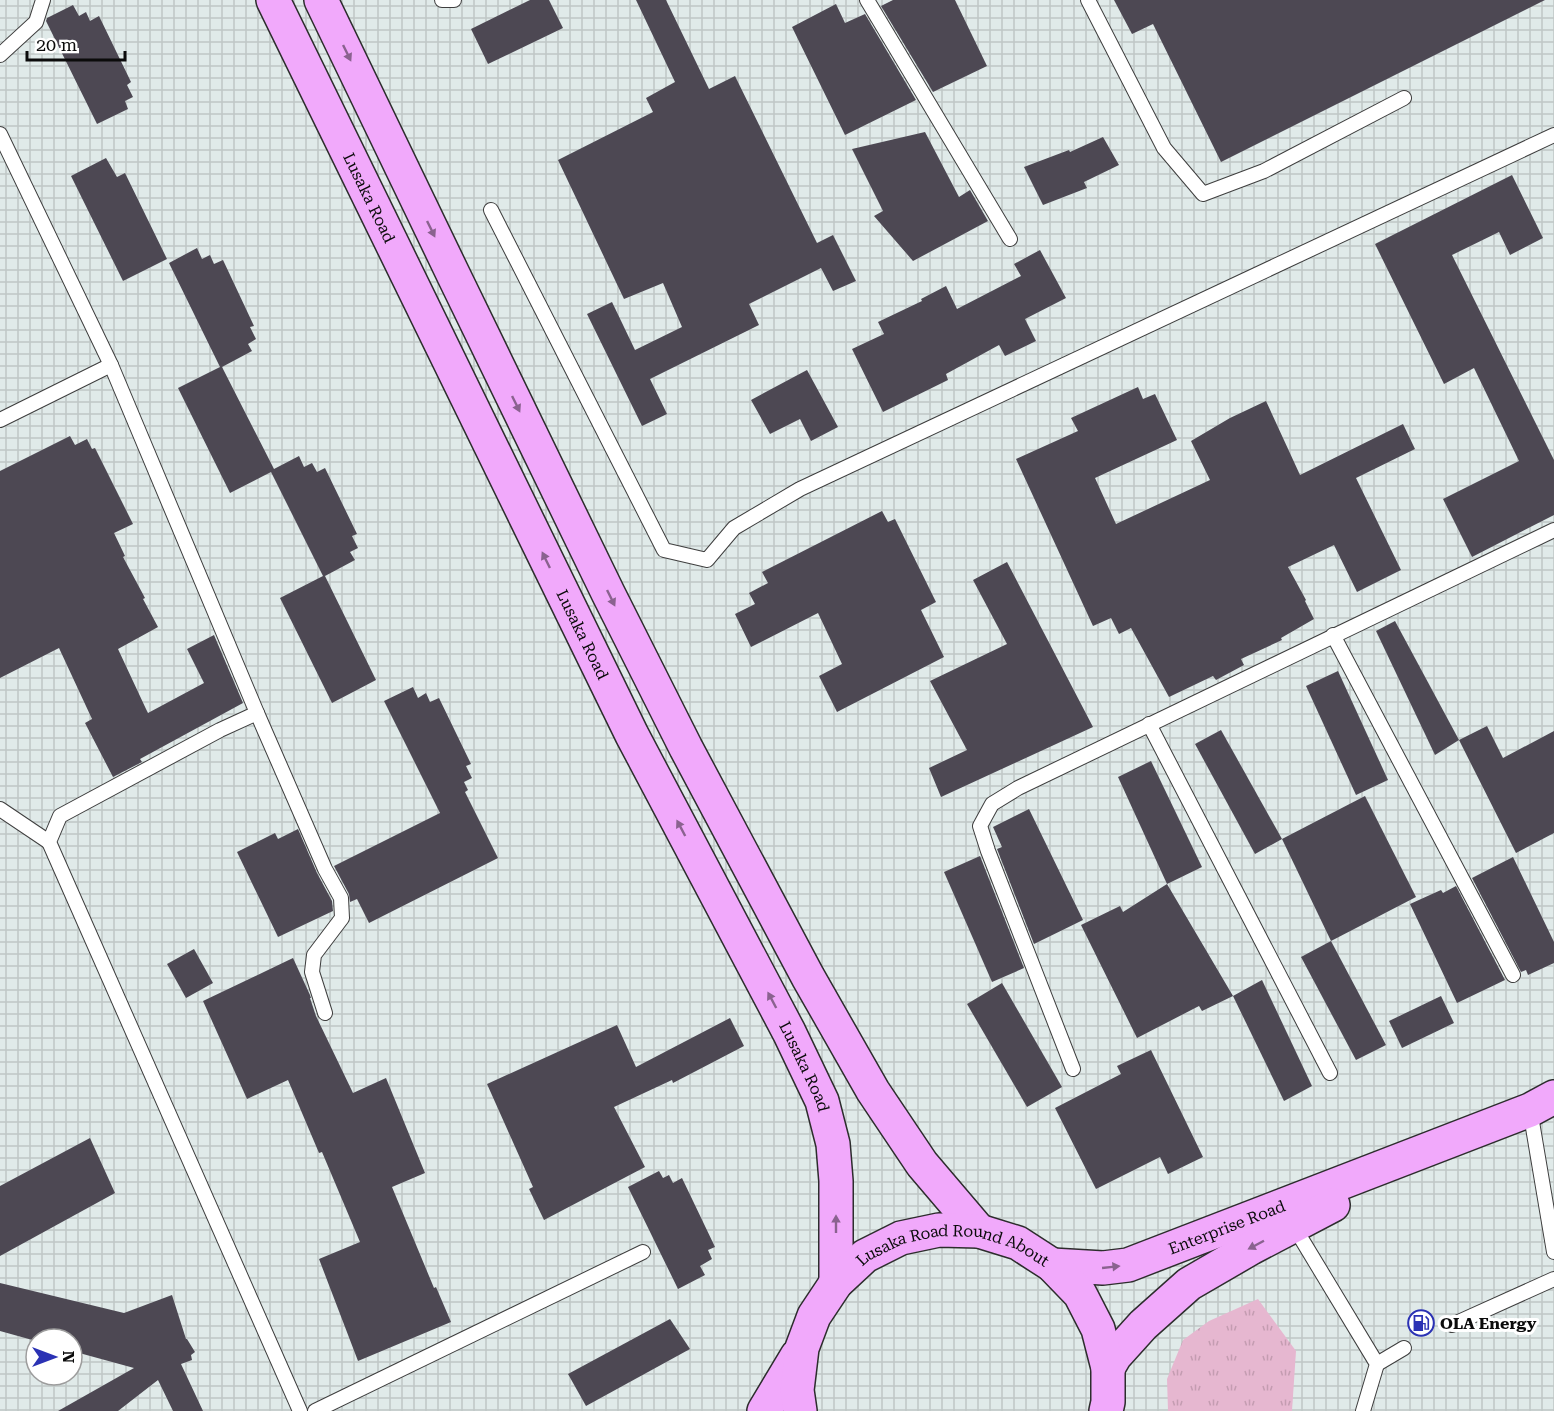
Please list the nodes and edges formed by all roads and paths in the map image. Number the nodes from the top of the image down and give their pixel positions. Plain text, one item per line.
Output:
1 (43, 0) edge
2 (273, 0) edge
3 (321, 0) edge
4 (442, 0) edge
5 (454, 0) edge
6 (867, 0) edge
7 (1088, 0) edge
8 (0, 55) edge
9 (1404, 98) dead end
10 (0, 134) edge
11 (1554, 135) edge
12 (491, 210) dead end
13 (1010, 238) dead end
14 (111, 365) junction
15 (0, 420) edge
16 (1554, 530) edge
17 (1333, 635) junction
18 (257, 713) junction
19 (1149, 724) junction
20 (0, 809) edge
21 (49, 842) junction
22 (1513, 975) dead end
23 (325, 1013) dead end
24 (1073, 1069) dead end
25 (1330, 1073) dead end
26 (1542, 1103) edge
27 (1286, 1216) junction
28 (979, 1231) junction
29 (643, 1252) dead end
30 (1554, 1252) edge
31 (1052, 1264) junction
32 (1554, 1279) edge
33 (836, 1283) junction
34 (1452, 1325) dead end
35 (802, 1348) junction
36 (1404, 1348) dead end
37 (1377, 1364) junction
38 (1108, 1368) junction
39 (1110, 1408) edge
40 (300, 1411) edge
41 (315, 1411) edge
42 (764, 1411) edge
43 (800, 1411) edge
44 (1363, 1411) edge

1 - 8 lane
33 -> 2 main road, Lusaka Road
3 -> 28 main road
4 - 5 lane
6 - 13 lane
7 - 9 lane
10 - 14 lane
11 - 12 lane
14 - 15 lane
14 - 18 lane
16 - 17 lane
17 - 19 lane
17 - 22 lane
18 - 21 lane
18 - 23 lane
19 - 24 lane
19 - 25 lane
20 - 21 lane
21 - 40 lane
26 - 27 main road, Enterprise Road
26 - 30 lane
31 -> 27 main road, Enterprise Road
27 - 37 lane
27 -> 38 main road, Enterprise Road
28 - 31 main road, Lusaka Road Round About
28 - 33 main road, Lusaka Road Round About
29 - 41 lane
31 - 38 main road, Lusaka Road Round About
32 - 34 lane
33 - 35 main road, Lusaka Road Round About
35 - 42 main road
35 - 43 main road, Lusaka Road Round About
36 - 37 lane
37 - 44 lane
38 - 39 main road, Lusaka Road Round About

